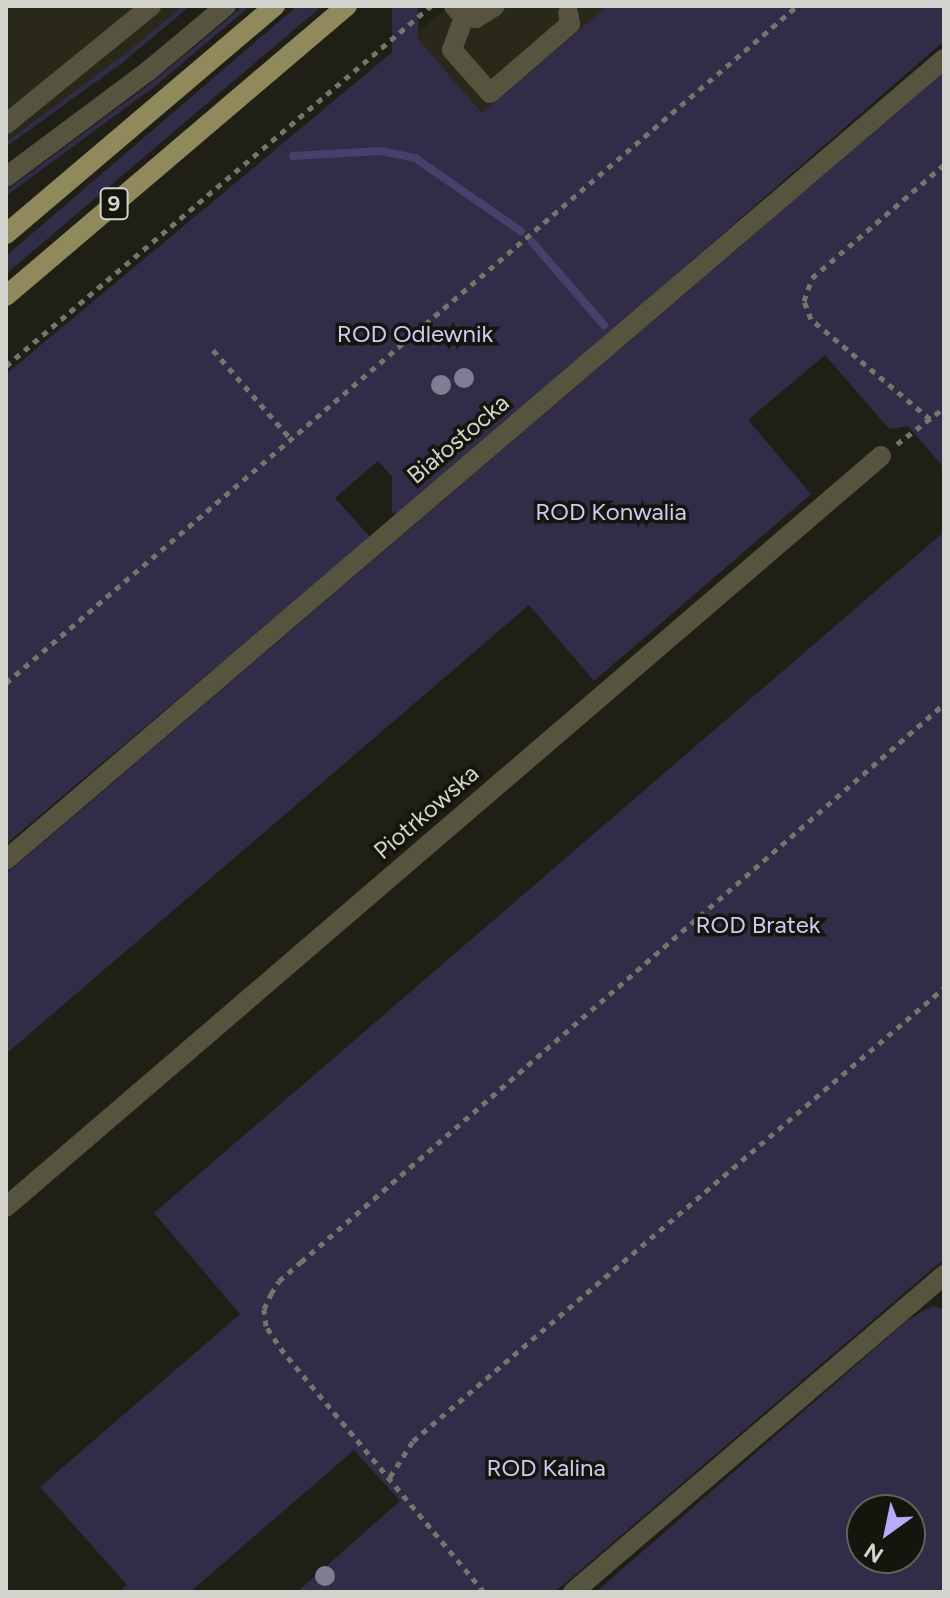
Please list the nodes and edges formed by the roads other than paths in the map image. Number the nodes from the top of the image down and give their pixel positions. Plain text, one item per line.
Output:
1 (151, 6) edge
2 (226, 6) edge
3 (275, 6) edge
4 (347, 6) edge
5 (495, 6) edge
6 (459, 12) edge
7 (568, 13) dead end
8 (944, 59) edge
9 (6, 124) edge
10 (6, 177) edge
11 (6, 234) edge
12 (6, 296) edge
13 (881, 456) road end
14 (6, 860) edge
15 (6, 1207) edge
16 (944, 1275) edge
17 (573, 1592) edge

1 - 9 street
2 - 10 street
3 - 11 main road, 9
4 - 12 main road, 9
5 - 6 street
6 - 7 street
8 - 14 street, Białostocka
13 - 15 street, Piotrkowska
16 - 17 street

